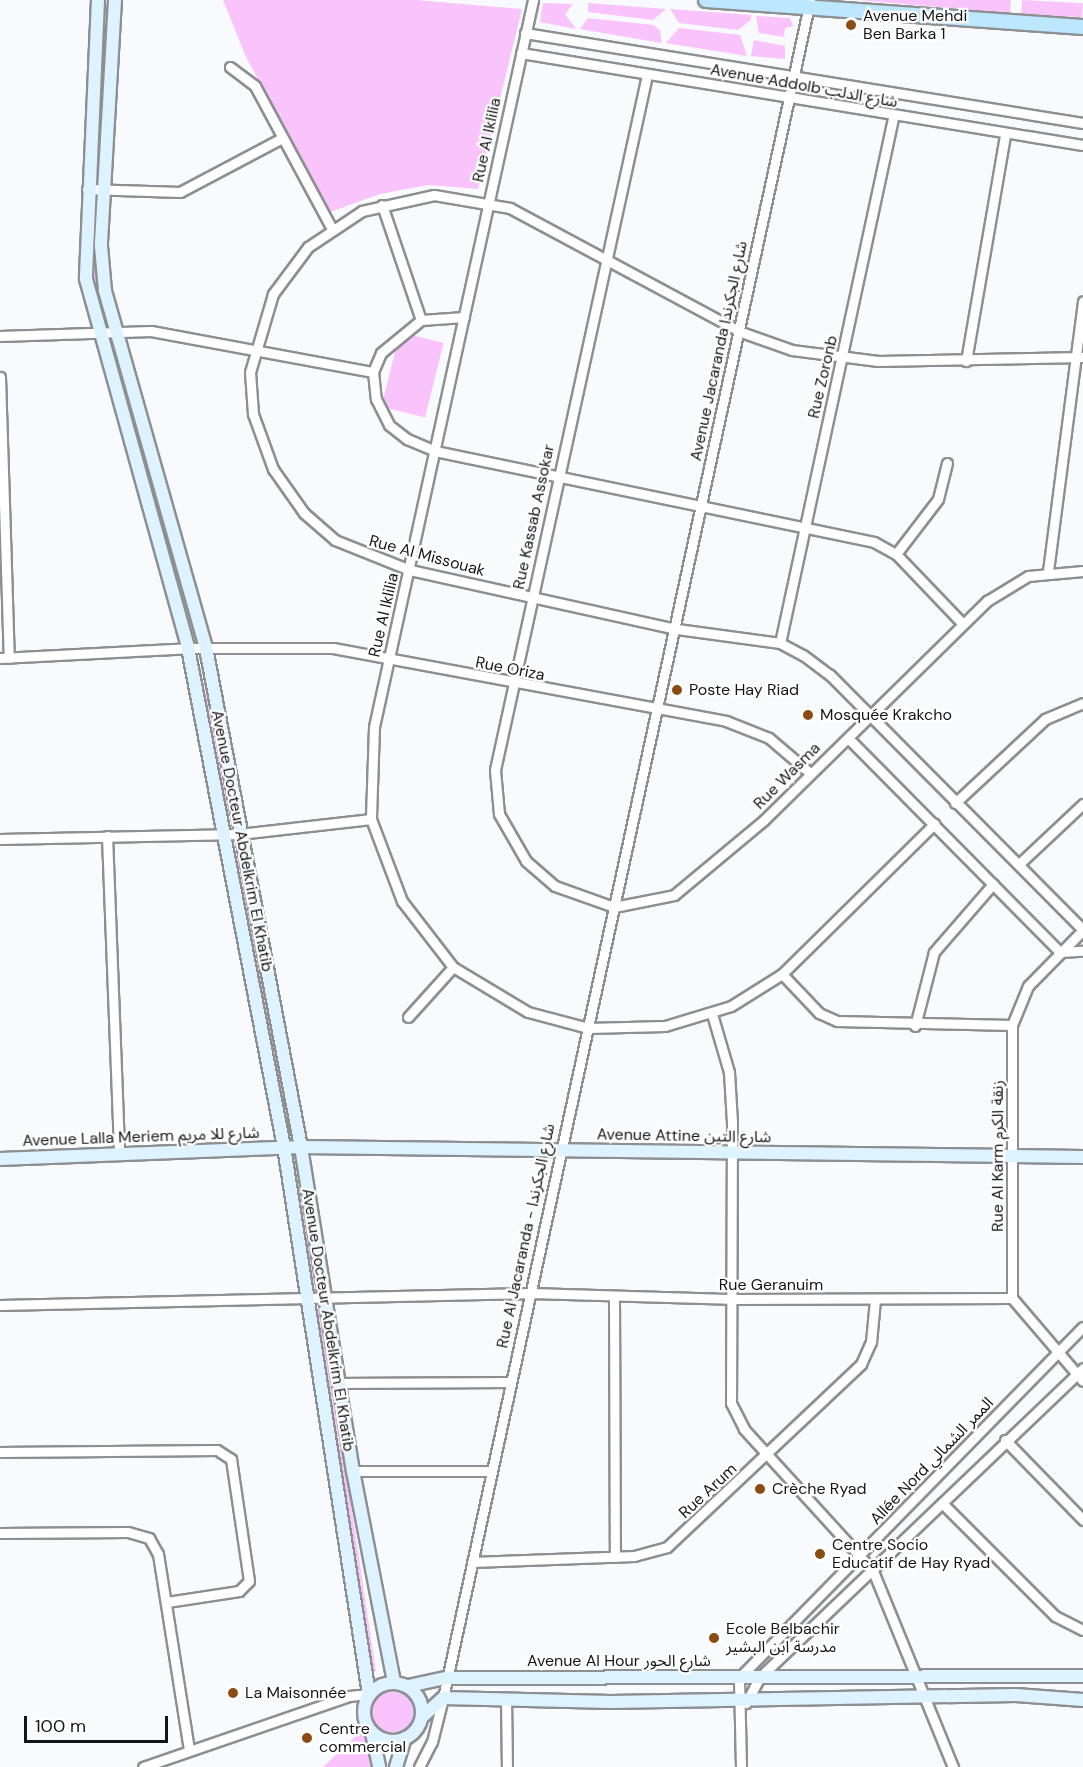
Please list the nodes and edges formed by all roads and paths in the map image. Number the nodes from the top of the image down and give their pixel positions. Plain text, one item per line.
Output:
1 (98, 0) edge
2 (115, 0) edge
3 (533, 0) edge
4 (706, 0) edge
5 (809, 3) edge
6 (1083, 27) edge
7 (525, 33) junction
8 (521, 53) junction
9 (230, 66) dead end
10 (647, 75) junction
11 (794, 76) junction
12 (789, 98) junction
13 (893, 118) junction
14 (1083, 123) edge
15 (1005, 135) junction
16 (282, 138) junction
17 (1083, 146) edge
18 (87, 189) junction
19 (105, 189) junction
20 (489, 201) junction
21 (382, 205) junction
22 (332, 229) junction
23 (605, 259) junction
24 (1083, 301) edge
25 (464, 317) junction
26 (421, 320) junction
27 (99, 331) junction
28 (117, 331) junction
29 (741, 332) junction
30 (0, 336) edge
31 (253, 350) junction
32 (1078, 357) edge
33 (843, 359) junction
34 (966, 361) junction
35 (373, 372) junction
36 (0, 376) edge
37 (435, 451) junction
38 (947, 463) dead end
39 (558, 477) junction
40 (2, 497) edge
41 (700, 508) junction
42 (804, 526) junction
43 (896, 554) junction
44 (410, 570) junction
45 (1048, 571) junction
46 (1083, 571) edge
47 (531, 598) junction
48 (962, 623) junction
49 (677, 629) junction
50 (780, 643) junction
51 (188, 648) junction
52 (206, 648) junction
53 (5, 658) edge
54 (388, 660) junction
55 (515, 686) junction
56 (1083, 703) edge
57 (657, 709) junction
58 (869, 716) junction
59 (848, 738) junction
60 (810, 773) junction
61 (955, 803) junction
62 (1083, 804) edge
63 (371, 819) junction
64 (934, 824) junction
65 (224, 834) junction
66 (239, 834) junction
67 (106, 836) junction
68 (0, 839) edge
69 (1019, 864) junction
70 (993, 884) junction
71 (614, 907) junction
72 (1083, 931) edge
73 (1083, 951) edge
74 (1060, 952) junction
75 (453, 967) junction
76 (782, 974) junction
77 (712, 1014) junction
78 (408, 1017) dead end
79 (1012, 1025) junction
80 (915, 1026) junction
81 (588, 1028) junction
82 (284, 1147) junction
83 (301, 1147) junction
84 (560, 1150) junction
85 (1015, 1153) junction
86 (118, 1155) junction
87 (733, 1155) junction
88 (1083, 1157) edge
89 (0, 1159) edge
90 (531, 1293) junction
91 (307, 1296) junction
92 (325, 1296) junction
93 (614, 1298) junction
94 (1012, 1298) junction
95 (729, 1299) junction
96 (874, 1300) junction
97 (0, 1305) edge
98 (1083, 1327) edge
99 (1058, 1353) junction
100 (1081, 1375) edge
101 (509, 1382) junction
102 (339, 1383) junction
103 (1005, 1440) junction
104 (0, 1452) edge
105 (769, 1455) junction
106 (353, 1471) junction
107 (490, 1471) junction
108 (942, 1503) junction
109 (1083, 1520) edge
110 (0, 1533) edge
111 (615, 1557) junction
112 (860, 1557) junction
113 (472, 1562) junction
114 (873, 1571) junction
115 (167, 1602) junction
116 (1083, 1630) edge
117 (1083, 1676) edge
118 (739, 1677) junction
119 (760, 1677) junction
120 (915, 1677) junction
121 (447, 1678) junction
122 (394, 1682) junction
123 (408, 1686) junction
124 (369, 1694) junction
125 (923, 1696) junction
126 (443, 1698) junction
127 (506, 1698) junction
128 (742, 1700) junction
129 (1083, 1700) edge
130 (422, 1717) junction
131 (372, 1733) junction
132 (405, 1738) junction
133 (189, 1749) junction
134 (143, 1767) edge
135 (379, 1767) edge
136 (396, 1767) edge
137 (419, 1767) edge
138 (507, 1767) edge
139 (741, 1767) edge
140 (953, 1767) edge

1 - 18 main road, Avenue Docteur Abdelkrim El Khatib
2 - 19 main road, Avenue Docteur Abdelkrim El Khatib
3 - 7 street, Rue Al Iklilia
4 - 5 main road
5 - 6 main road
5 - 11 street, Avenue Jacaranda شارع الجكرندا
7 - 8 street, Rue Al Iklilia
7 - 11 street, Avenue Addolb شارع الدلب
8 - 10 street, Avenue Addolb شارع الدلب
8 - 20 street, Rue Al Iklilia
9 - 16 street
10 - 12 street, Avenue Addolb شارع الدلب
10 - 23 street, Rue Kassab Assokar
11 - 12 street, Avenue Jacaranda شارع الجكرندا
11 - 14 street, Avenue Addolb شارع الدلب
12 - 13 street, Avenue Addolb شارع الدلب
12 - 29 street, Avenue Jacaranda شارع الجكرندا
13 - 15 street, Avenue Addolb شارع الدلب
13 - 33 street, Rue Zoronb
15 - 17 street, Avenue Addolb شارع الدلب
15 - 34 street
16 - 19 street
16 - 22 street
18 - 19 street
18 - 27 main road, Avenue Docteur Abdelkrim El Khatib
19 - 28 main road, Avenue Docteur Abdelkrim El Khatib
20 - 21 street, Rue Al Missouak
20 - 23 street, Rue Al Missouak
20 - 25 street, Rue Al Iklilia
21 - 22 street, Rue Al Missouak
21 - 26 street
22 - 31 street, Rue Al Missouak
23 - 29 street, Rue Al Missouak
23 - 39 street, Rue Kassab Assokar
24 - 32 street
25 - 26 street
25 - 37 street, Rue Al Iklilia
26 - 35 street
27 - 28 street
27 - 30 street
27 - 51 main road, Avenue Docteur Abdelkrim El Khatib
28 - 31 street
28 - 52 main road, Avenue Docteur Abdelkrim El Khatib
29 - 33 street, Rue Al Missouak
29 - 41 street, Avenue Jacaranda شارع الجكرندا
31 - 35 street
31 - 44 street, Rue Al Missouak
32 - 34 street, Rue Al Missouak
32 - 45 street
33 - 34 street, Rue Al Missouak
33 - 42 street, Rue Zoronb
35 - 37 street
36 - 40 street
37 - 39 street
37 - 44 street, Rue Al Iklilia
38 - 43 street
39 - 41 street
39 - 47 street, Rue Kassab Assokar
40 - 53 street
41 - 42 street
41 - 49 street, Avenue Jacaranda شارع الجكرندا
42 - 43 street
42 - 50 street, Rue Zoronb
43 - 48 street
44 - 47 street, Rue Al Missouak
44 - 54 street, Rue Al Iklilia
45 - 46 street, Rue Wasma
45 - 48 street, Rue Wasma
47 - 49 street, Rue Al Missouak
47 - 55 street, Rue Kassab Assokar
48 - 58 street, Rue Wasma
49 - 50 street, Rue Al Missouak
49 - 57 street, Avenue Jacaranda شارع الجكرندا
50 - 58 street
51 - 52 street, Rue Oriza
51 - 53 street, Rue Oriza
51 - 65 main road, Avenue Docteur Abdelkrim El Khatib
52 - 54 street, Rue Oriza
52 - 66 main road, Avenue Docteur Abdelkrim El Khatib
54 - 55 street, Rue Oriza
54 - 63 street, Rue Al Iklilia
55 - 57 street, Rue Oriza
55 - 71 street, Rue Kassab Assokar
56 - 61 street
57 - 60 street, Rue Oriza
57 - 71 street, Rue Al Jacaranda - شارع الجكرندا
58 - 59 street, Rue Wasma
58 - 61 street
59 - 60 street, Rue Wasma
59 - 64 street
60 - 71 street, Rue Wasma
61 - 69 street
62 - 69 street
63 - 66 street
63 - 75 street, Rue Al Iklilia
64 - 70 street
64 - 76 street, Rue Al Iklilia
65 - 66 street
65 - 67 street
65 - 82 main road, Avenue Docteur Abdelkrim El Khatib
66 - 83 main road, Avenue Docteur Abdelkrim El Khatib
67 - 68 street
67 - 86 street
69 - 72 street
70 - 74 street
70 - 80 street
71 - 81 street, Rue Al Jacaranda - شارع الجكرندا
72 - 73 street
72 - 74 street, Rue Al Karm زنقة الكرم
73 - 74 street
74 - 79 street, Rue Al Karm زنقة الكرم
75 - 78 street
75 - 81 street, Rue Al Iklilia
76 - 77 street, Rue Al Iklilia
76 - 80 street
77 - 81 street, Rue Al Iklilia
77 - 87 street
79 - 80 street
79 - 85 street, Rue Al Karm زنقة الكرم
81 - 84 street, Rue Al Jacaranda - شارع الجكرندا
82 - 83 main road, Avenue Attine شارع التين
82 - 86 main road, Avenue Lalla Meriem شارع للا مريم
82 - 91 main road, Avenue Docteur Abdelkrim El Khatib
83 - 84 main road, Avenue Attine شارع التين
83 - 92 main road, Avenue Docteur Abdelkrim El Khatib
84 - 87 main road, Avenue Attine شارع التين
84 - 90 street, Rue Al Jacaranda - شارع الجكرندا
85 - 87 main road, Avenue Attine شارع التين
85 - 88 main road, Avenue Attine شارع التين
85 - 94 street, Rue Al Karm زنقة الكرم
86 - 89 main road, Avenue Lalla Meriem شارع للا مريم
87 - 95 street
90 - 92 street, Rue Geranuim
90 - 93 street, Rue Geranuim
90 - 101 street, Rue Al Jacaranda - شارع الجكرندا
91 - 92 street, Rue Geranuim
91 - 97 street, Rue Geranuim
91 - 124 main road, Avenue Docteur Abdelkrim El Khatib
92 - 102 main road, Avenue Docteur Abdelkrim El Khatib
93 - 95 street, Rue Geranuim
93 - 111 street
94 - 96 street, Rue Geranuim
94 - 99 street
95 - 96 street, Rue Geranuim
95 - 105 street
96 - 105 street, Rue Arum
98 - 99 street, Allée Nord الممر الشمالي
99 - 100 street
99 - 112 street, Allée Nord الممر الشمالي
100 - 103 street
101 - 102 street
101 - 107 street, Rue Al Jacaranda - شارع الجكرندا
102 - 106 main road, Avenue Docteur Abdelkrim El Khatib
103 - 108 street
103 - 109 street
104 - 115 street
105 - 111 street, Rue Arum
105 - 112 street
106 - 107 street
106 - 122 main road, Avenue Docteur Abdelkrim El Khatib
107 - 113 street, Rue Al Jacaranda - شارع الجكرندا
108 - 114 street
108 - 116 street
110 - 115 street
111 - 113 street, Rue Arum
112 - 114 street
112 - 118 street, Allée Nord الممر الشمالي
113 - 121 street, Rue Al Jacaranda - شارع الجكرندا
114 - 119 street
114 - 120 street
115 - 133 street
117 - 120 main road, Avenue Al Hour شارع الحور
118 - 119 main road, Avenue Al Hour شارع الحور
118 - 121 main road, Avenue Al Hour شارع الحور
118 - 128 street
119 - 120 main road, Avenue Al Hour شارع الحور
119 - 128 street
120 - 125 street
121 - 123 main road, Avenue Al Hour شارع الحور
121 - 126 street, Rue Al Jacaranda - شارع الجكرندا
122 - 123 main road
122 - 124 main road
123 - 130 main road
124 - 131 main road
124 - 133 street
125 - 128 main road
125 - 129 main road
125 - 140 street
126 - 127 main road
126 - 130 main road
126 - 137 street, Rue Al Jacaranda - شارع الجكرندا
127 - 128 main road
127 - 138 street
128 - 139 street
130 - 132 main road
131 - 132 main road
131 - 135 main road
132 - 136 main road
133 - 134 street

